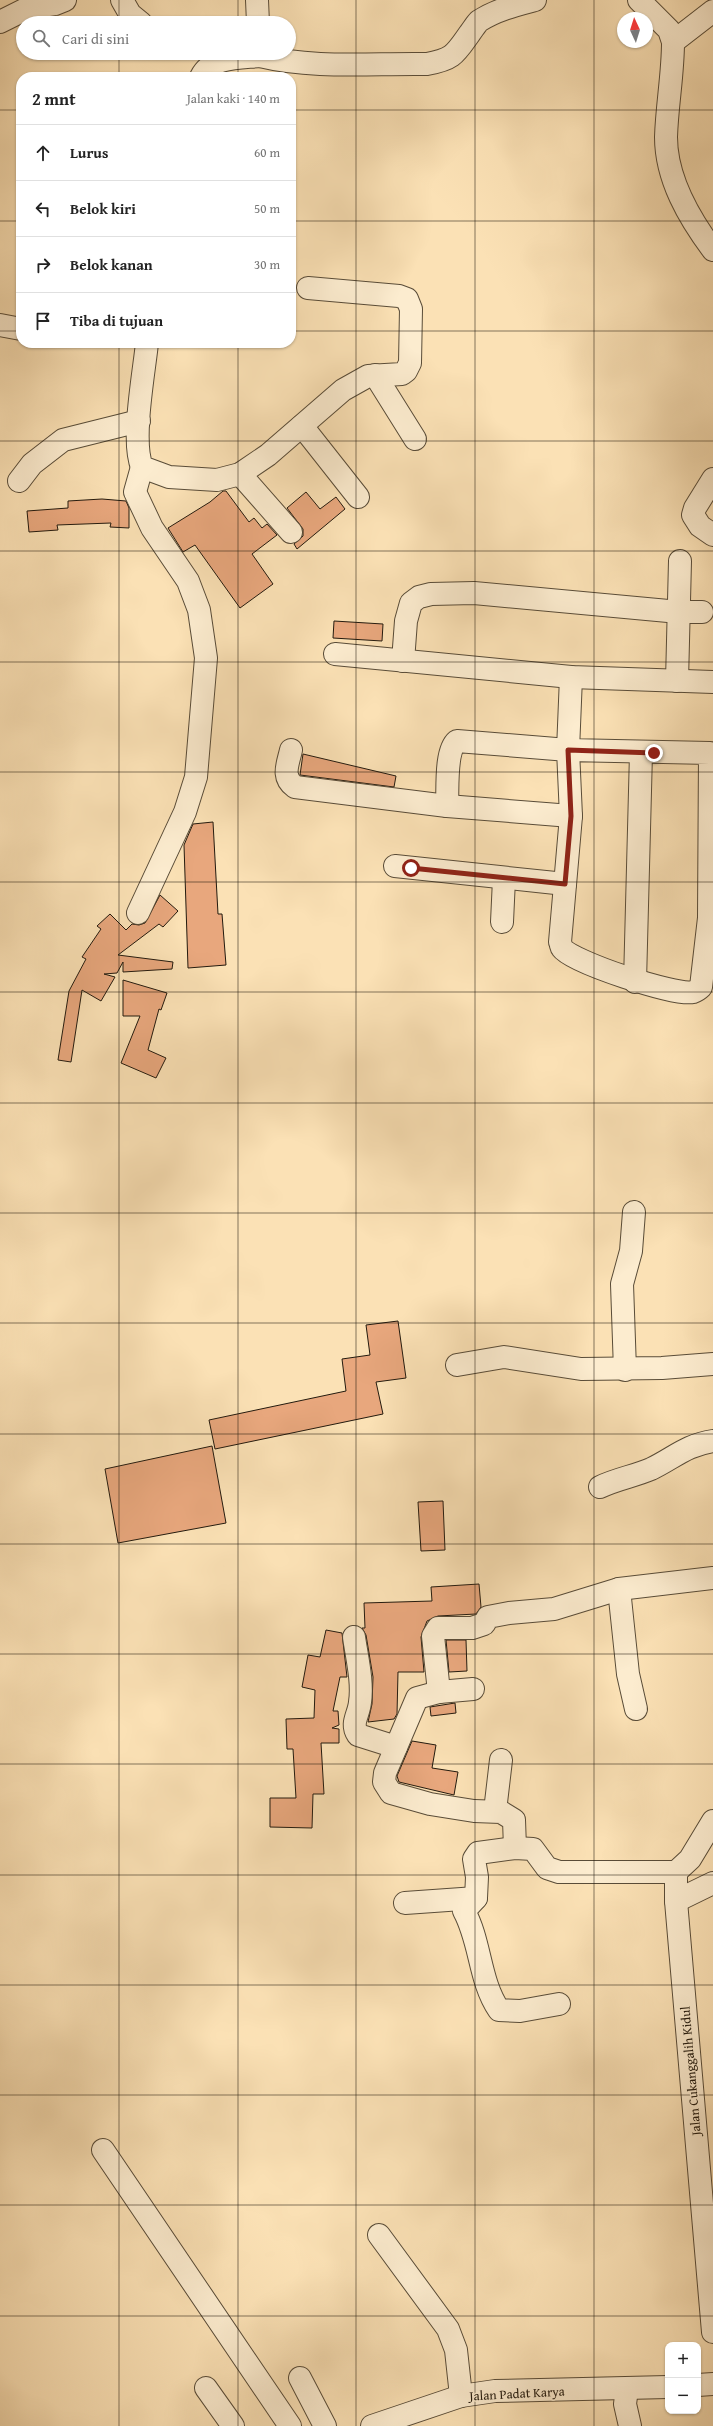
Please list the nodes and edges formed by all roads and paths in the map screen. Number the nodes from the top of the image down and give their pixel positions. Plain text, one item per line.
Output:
1 (65, 0) edge
2 (122, 0) edge
3 (257, 0) edge
4 (535, 0) edge
5 (639, 0) edge
6 (713, 11) edge
7 (132, 16) edge
8 (258, 16) edge
9 (0, 22) edge
10 (673, 42) junction
11 (225, 60) edge
12 (279, 60) edge
13 (205, 65) edge
14 (713, 250) edge
15 (308, 288) dead end
16 (0, 325) edge
17 (16, 328) edge
18 (146, 348) edge
19 (375, 376) junction
20 (139, 421) junction
21 (302, 426) junction
22 (415, 439) dead end
23 (142, 467) junction
24 (240, 474) junction
25 (713, 479) edge
26 (19, 481) dead end
27 (358, 497) dead end
28 (290, 532) dead end
29 (713, 535) edge
30 (680, 561) dead end
31 (679, 612) junction
32 (702, 612) dead end
33 (335, 654) dead end
34 (404, 661) junction
35 (571, 677) junction
36 (677, 681) junction
37 (713, 682) edge
38 (290, 750) dead end
39 (568, 750) junction
40 (641, 753) junction
41 (711, 753) edge
42 (447, 806) junction
43 (571, 816) junction
44 (395, 866) dead end
45 (504, 879) junction
46 (565, 884) junction
47 (138, 913) dead end
48 (711, 918) edge
49 (502, 922) dead end
50 (635, 982) junction
51 (634, 1212) dead end
52 (713, 1364) edge
53 (457, 1365) dead end
54 (625, 1370) junction
55 (713, 1441) edge
56 (600, 1487) dead end
57 (713, 1578) edge
58 (619, 1590) junction
59 (354, 1637) dead end
60 (473, 1689) dead end
61 (439, 1692) junction
62 (636, 1709) dead end
63 (396, 1747) junction
64 (501, 1760) dead end
65 (495, 1811) junction
66 (713, 1821) edge
67 (515, 1848) junction
68 (676, 1872) junction
69 (713, 1883) edge
70 (476, 1898) junction
71 (676, 1901) junction
72 (405, 1903) dead end
73 (558, 2004) dead end
74 (103, 2150) dead end
75 (379, 2235) dead end
76 (713, 2332) edge
77 (300, 2378) dead end
78 (713, 2384) edge
79 (701, 2385) edge
80 (665, 2387) edge
81 (206, 2388) dead end
82 (627, 2389) junction
83 (461, 2396) junction
84 (233, 2426) edge
85 (290, 2426) edge
86 (325, 2426) edge
87 (372, 2426) edge
88 (630, 2426) edge

1 - 9 street
2 - 7 street
3 - 8 street
4 - 12 street
5 - 10 street
6 - 10 street
10 - 14 street
11 - 13 street
15 - 19 street
16 - 17 street
18 - 20 street
19 - 21 street
19 - 22 street
20 - 23 street
20 - 26 street
21 - 24 street
21 - 27 street
23 - 24 street
23 - 47 street
24 - 28 street
25 - 29 street
30 - 31 street
31 - 32 street
31 - 34 street
31 - 36 street
33 - 34 street
34 - 35 street
35 - 36 street
35 - 39 street
36 - 37 street
38 - 42 street
39 - 40 street
39 - 42 street
39 - 43 street
40 - 41 street
40 - 50 street
41 - 48 street
42 - 43 street
43 - 46 street
44 - 45 street
45 - 46 street
45 - 49 street
46 - 50 street
48 - 50 street
51 - 54 street
52 - 54 street
53 - 54 street
55 - 56 street
57 - 58 street
58 - 61 street
58 - 62 street
59 - 63 street
60 - 61 street
61 - 63 street
63 - 65 street
64 - 65 street
65 - 67 street
66 - 68 street
67 - 68 street
67 - 70 street
68 - 71 street, Jalan Cukanggalih Kidul
69 - 71 street
70 - 72 street
70 - 73 street
71 - 76 street, Jalan Cukanggalih Kidul
74 - 85 street
75 - 83 street
77 - 86 street
78 - 79 street
80 - 82 street, Jalan Padat Karya
81 - 84 street
82 - 83 street, Jalan Padat Karya
82 - 88 street
83 - 87 street, Jalan Padat Karya

